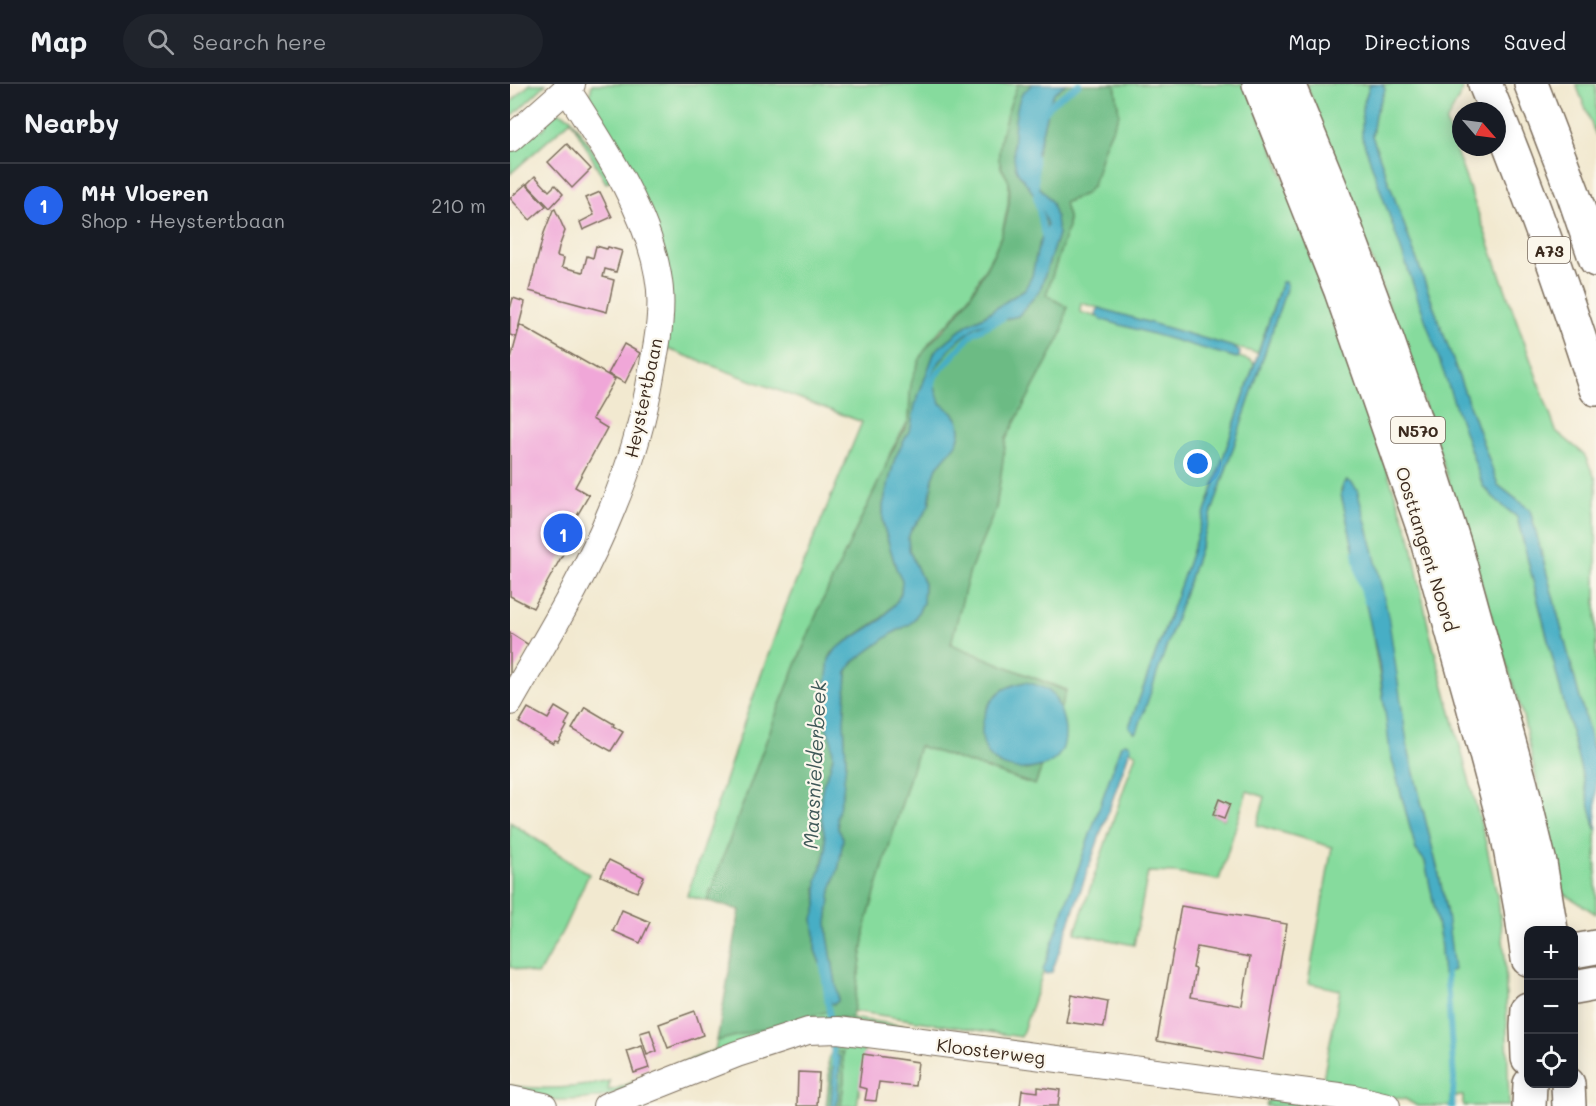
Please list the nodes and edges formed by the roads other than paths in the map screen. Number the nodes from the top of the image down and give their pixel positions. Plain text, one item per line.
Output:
1 (1259, 84) edge
2 (1288, 84) edge
3 (1485, 84) edge
4 (1531, 84) edge
5 (569, 86) edge
6 (1493, 102) edge
7 (1506, 136) edge
8 (510, 139) edge
9 (1596, 260) edge
10 (1596, 389) edge
11 (510, 702) edge
12 (1550, 926) edge
13 (1524, 930) edge
14 (1596, 947) edge
15 (1578, 950) edge
16 (1596, 983) edge
17 (1578, 986) edge
18 (1530, 1088) edge
19 (1568, 1088) edge
20 (510, 1099) edge
21 (544, 1106) edge
22 (606, 1106) edge
23 (1387, 1106) edge
24 (1529, 1106) edge
25 (1569, 1106) edge

1 - 13 main road, Oosttangent Noord / N570
2 - 12 main road, Oosttangent Noord / N570
3 - 6 main road, A73
4 - 9 main road, A73
5 - 8 street
5 - 11 street, Heystertbaan
7 - 10 main road, A73
14 - 15 main road
16 - 17 main road
18 - 24 main road
19 - 25 main road
20 - 21 street
22 - 23 street, Kloosterweg

